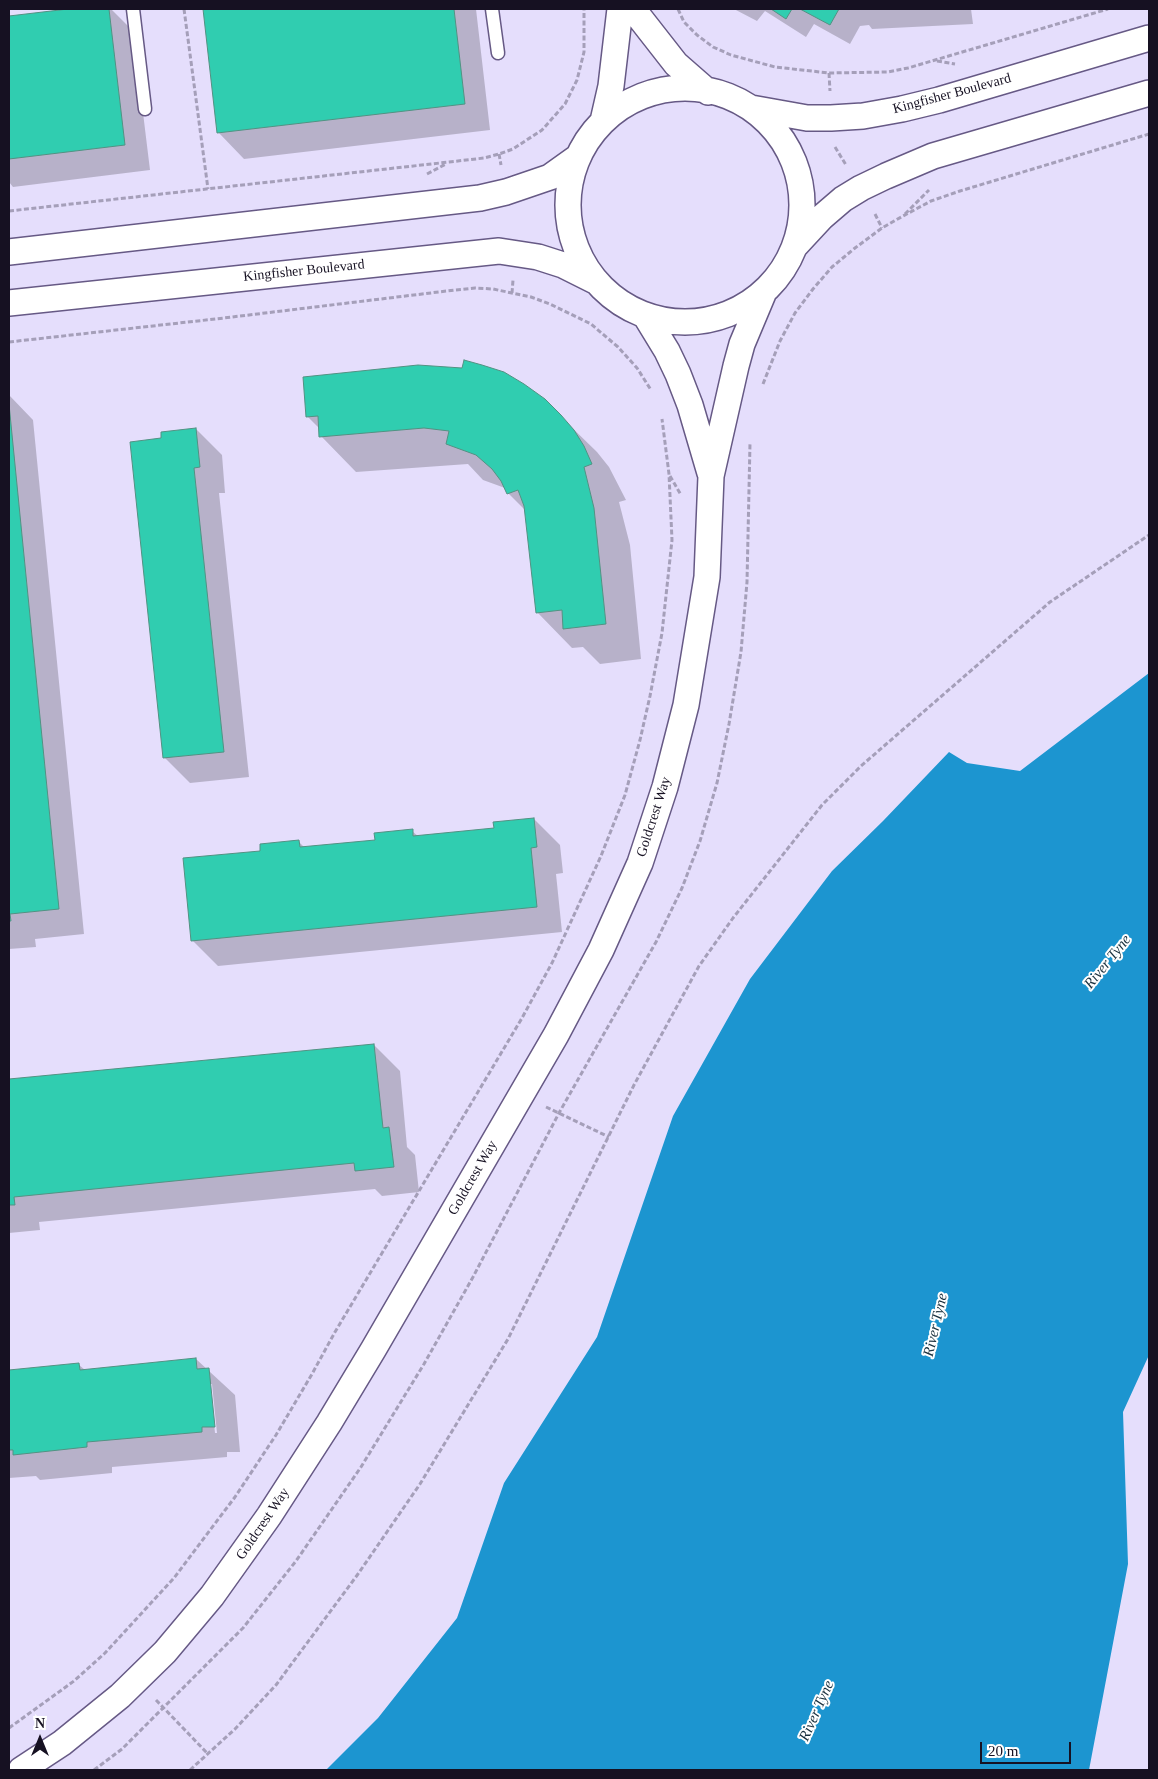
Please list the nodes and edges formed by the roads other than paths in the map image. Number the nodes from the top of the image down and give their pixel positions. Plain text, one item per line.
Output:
1 (133, 9) edge
2 (492, 9) edge
3 (620, 9) edge
4 (633, 9) edge
5 (1149, 38) edge
6 (498, 53) dead end
7 (708, 92) junction
8 (1149, 93) edge
9 (750, 108) junction
10 (145, 109) dead end
11 (603, 121) junction
12 (578, 157) junction
13 (796, 245) junction
14 (9, 252) edge
15 (595, 281) junction
16 (763, 294) junction
17 (9, 303) edge
18 (645, 315) junction
19 (711, 476) junction
20 (21, 1770) edge

1 - 10 lane
2 - 6 lane
3 - 11 street
4 - 7 street
5 - 9 street, Kingfisher Boulevard
7 - 9 street
7 - 11 street
8 - 13 street
9 - 13 street
11 - 12 street
12 - 14 street
12 - 15 street
13 - 16 street
15 - 17 street, Kingfisher Boulevard
15 - 18 street
16 - 18 street
16 - 19 street
18 - 19 street
19 - 20 street, Goldcrest Way

